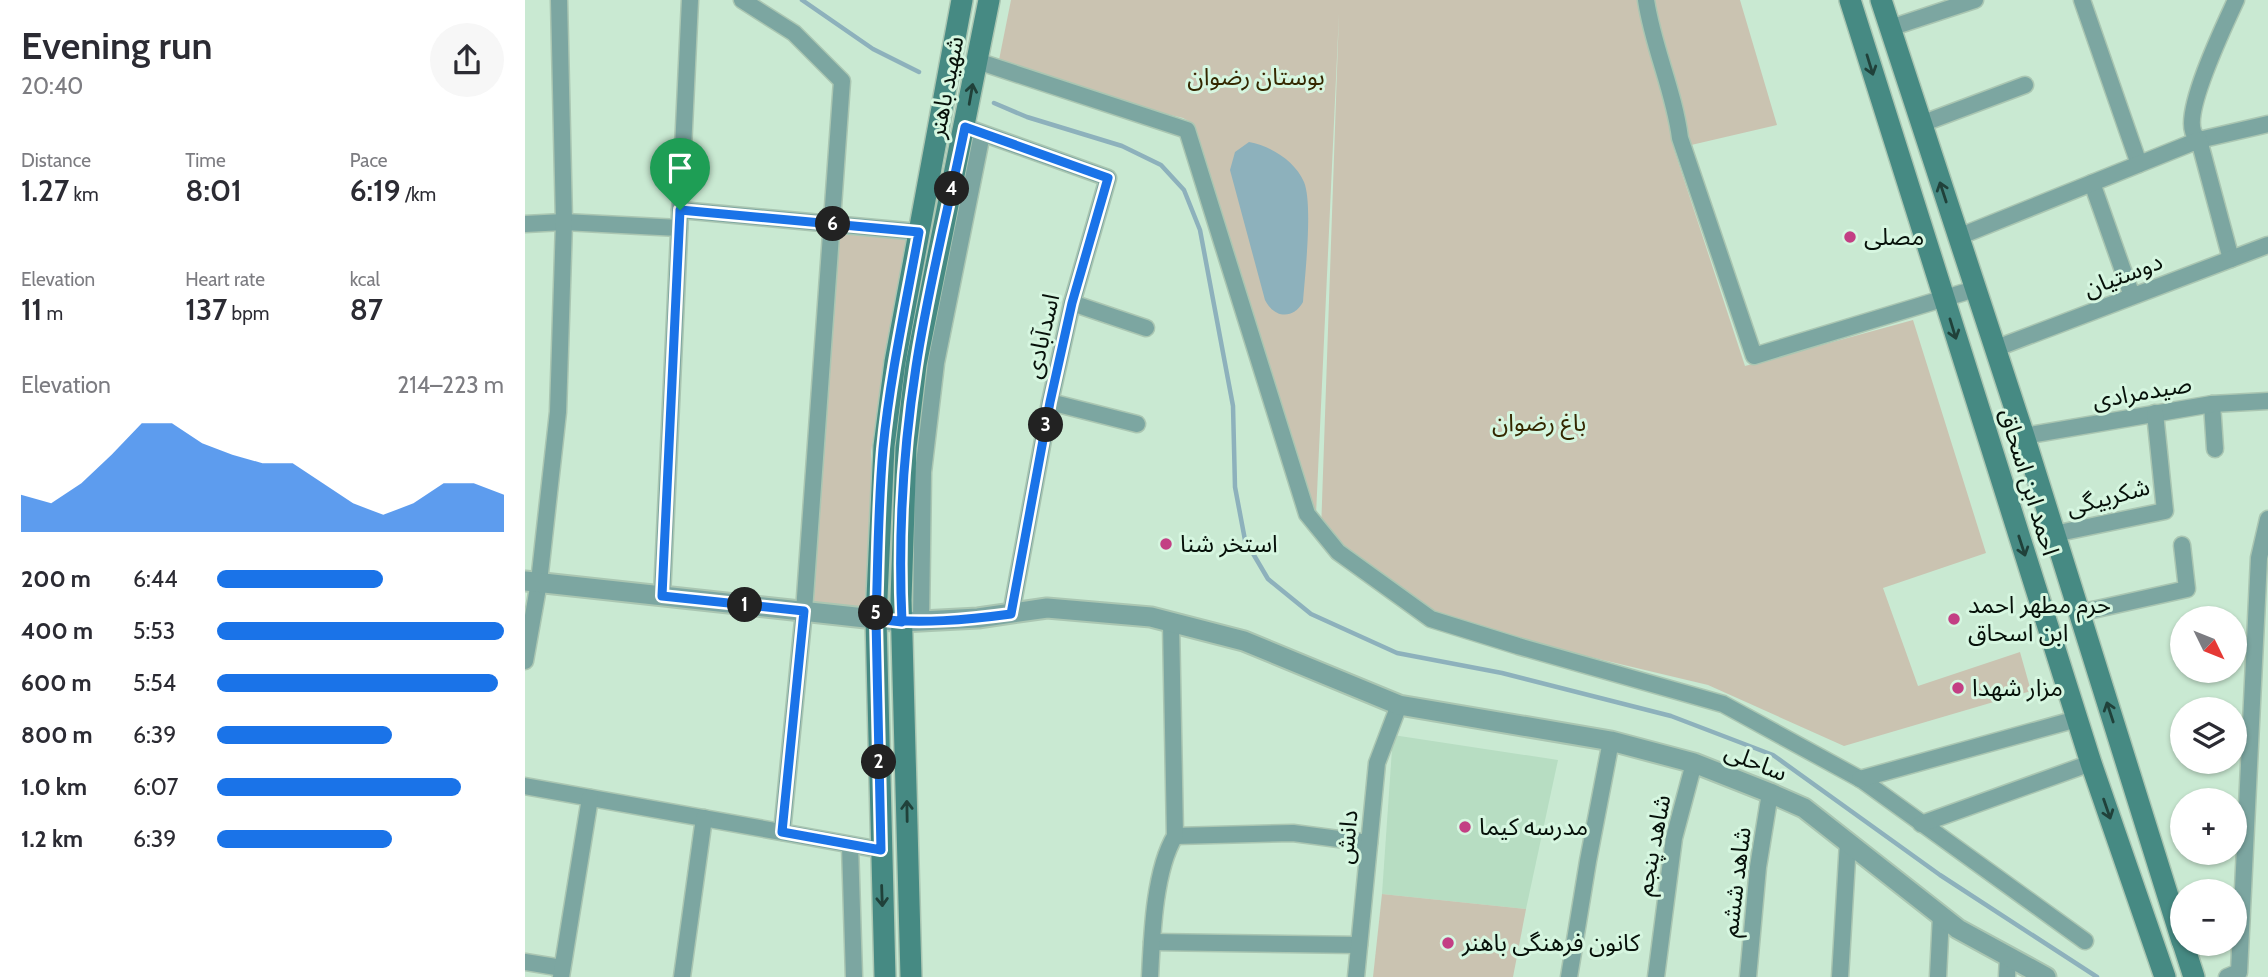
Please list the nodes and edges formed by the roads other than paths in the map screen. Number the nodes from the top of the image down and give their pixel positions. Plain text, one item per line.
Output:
1 (559, 0) edge
2 (689, 0) edge
3 (742, 0) edge
4 (962, 0) edge
5 (989, 0) edge
6 (1646, 0) edge
7 (1850, 0) edge
8 (1881, 0) edge
9 (1975, 0) edge
10 (2081, 0) edge
11 (2236, 0) edge
12 (1890, 28) junction
13 (977, 61) junction
14 (2025, 85) dead end
15 (1921, 124) junction
16 (2268, 124) edge
17 (974, 130) junction
18 (2199, 140) junction
19 (2139, 164) junction
20 (2092, 183) junction
21 (680, 210) junction
22 (564, 222) junction
23 (525, 224) edge
24 (833, 224) junction
25 (679, 228) junction
26 (919, 232) junction
27 (1958, 237) junction
28 (2268, 245) edge
29 (2231, 259) junction
30 (1975, 289) junction
31 (2132, 296) junction
32 (1944, 299) junction
33 (1072, 303) junction
34 (1146, 328) dead end
35 (1994, 349) junction
36 (2268, 401) edge
37 (1050, 402) junction
38 (2212, 404) junction
39 (2155, 413) junction
40 (1137, 424) dead end
41 (2024, 436) junction
42 (2215, 449) dead end
43 (2268, 519) edge
44 (2054, 534) junction
45 (2182, 545) dead end
46 (532, 581) edge
47 (662, 596) junction
48 (804, 611) junction
49 (2079, 612) junction
50 (1011, 614) junction
51 (876, 619) junction
52 (911, 622) junction
53 (1171, 623) junction
54 (525, 661) edge
55 (1399, 705) junction
56 (2077, 719) junction
57 (1611, 741) junction
58 (1694, 763) junction
59 (2091, 764) junction
60 (1860, 779) junction
61 (525, 786) edge
62 (1770, 793) junction
63 (590, 798) junction
64 (704, 818) junction
65 (1921, 824) junction
66 (782, 832) junction
67 (1175, 836) junction
68 (1848, 842) junction
69 (1369, 843) junction
70 (850, 845) junction
71 (881, 850) junction
72 (2170, 901) edge
73 (1941, 915) junction
74 (2085, 941) dead end
75 (1152, 942) junction
76 (1359, 945) junction
77 (2008, 956) junction
78 (2187, 956) edge
79 (525, 962) edge
80 (561, 972) edge
81 (682, 977) edge
82 (853, 977) edge
83 (885, 977) edge
84 (911, 977) edge
85 (1150, 977) edge
86 (1356, 977) edge
87 (1569, 977) edge
88 (1656, 977) edge
89 (1748, 977) edge
90 (1840, 977) edge
91 (1938, 977) edge
92 (2007, 977) edge
93 (2046, 977) edge
94 (2165, 977) edge
95 (2194, 977) edge
96 (2227, 977) edge

1 - 22 street
2 - 21 street
3 - 24 street
4 - 26 main road, شهید باهنر
5 - 13 main road, شهید باهنر
6 - 32 street
7 -> 32 main road, احمد ابن اسحاق
8 - 12 main road, احمد ابن اسحاق
9 - 12 street
10 - 19 street
11 - 18 street
12 - 15 main road, احمد ابن اسحاق
17 -> 13 main road, شهید باهنر
13 - 60 street
14 - 15 street
27 -> 15 main road, احمد ابن اسحاق
16 - 18 street
17 - 33 street, اسدآبادی
17 - 52 main road, شهید باهنر
18 - 19 street
18 - 29 street
19 - 20 street
20 - 27 street
20 - 31 street
21 - 24 street
21 - 25 street
22 - 23 street
22 - 25 street
22 - 46 street
24 - 26 street
24 - 48 street
25 - 47 street
26 - 51 main road, شهید باهنر
27 - 30 main road, احمد ابن اسحاق
28 - 29 street, دوستیان
29 - 31 street, دوستیان
30 - 32 street
30 - 35 main road, احمد ابن اسحاق
31 - 35 street, دوستیان
32 -> 56 main road, احمد ابن اسحاق
33 - 34 street
33 - 37 street, اسدآبادی
35 - 41 main road, احمد ابن اسحاق
36 - 38 street, صیدمرادی
37 - 40 street
37 - 50 street, اسدآبادی
38 - 39 street, صیدمرادی
38 - 42 street
39 - 41 street, صیدمرادی
39 - 44 street, شکربیگی
41 - 44 main road, احمد ابن اسحاق
43 - 96 street
44 - 49 main road, احمد ابن اسحاق
45 - 49 street
46 - 47 street, ساحلی
46 - 54 street
47 - 48 street, ساحلی
48 - 51 street, ساحلی
48 - 66 street
72 -> 49 main road, احمد ابن اسحاق
50 - 52 street, ساحلی
50 - 53 street, ساحلی
51 - 52 street, ساحلی
51 - 71 main road, شهید باهنر
84 -> 52 main road, شهید باهنر
53 - 55 street, ساحلی
53 - 67 street
55 - 57 street, ساحلی
55 - 69 street, دانش
56 - 59 main road, احمد ابن اسحاق
56 - 60 street
57 - 58 street, ساحلی
57 - 87 street
58 - 62 street, ساحلی
58 - 88 street, شاهد پنجم
59 - 65 street
59 -> 94 main road, احمد ابن اسحاق
60 - 65 street
61 - 63 street
62 - 68 street, ساحلی
62 - 89 street, شاهد ششم
63 - 64 street
63 - 80 street
64 - 66 street
64 - 81 street
65 - 74 street
66 - 70 street
67 - 69 street
67 - 75 street
68 - 73 street, ساحلی
68 - 90 street
69 - 76 street, دانش
70 - 71 street
70 - 82 street
71 -> 83 main road, شهید باهنر
73 - 77 street, ساحلی
73 - 91 street
75 - 76 street
75 - 85 street
76 - 86 street, دانش
77 - 92 street
77 - 93 street, ساحلی
78 - 95 main road, احمد ابن اسحاق
79 - 80 street

